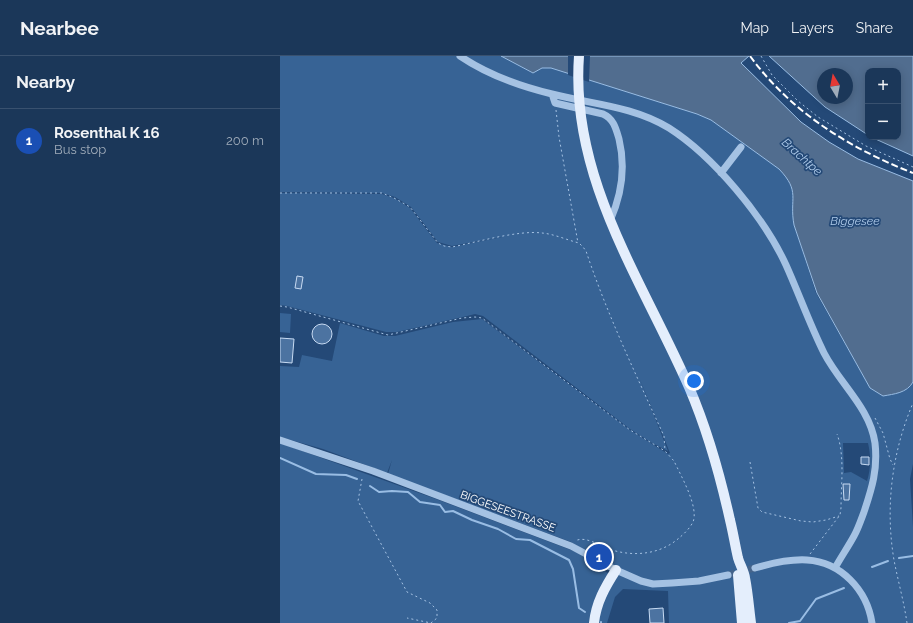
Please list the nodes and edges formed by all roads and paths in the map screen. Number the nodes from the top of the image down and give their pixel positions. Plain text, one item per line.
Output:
1 (460, 56) edge
2 (579, 56) edge
3 (761, 56) edge
4 (552, 94) junction
5 (555, 103) junction
6 (741, 147) dead end
7 (913, 167) edge
8 (722, 173) junction
9 (280, 193) edge
10 (610, 221) junction
11 (578, 243) junction
12 (280, 306) edge
13 (913, 403) edge
14 (865, 414) junction
15 (837, 434) dead end
16 (280, 440) edge
17 (665, 451) junction
18 (750, 462) dead end
19 (894, 466) junction
20 (362, 479) dead end
21 (840, 515) junction
22 (570, 546) junction
23 (807, 560) junction
24 (755, 568) tunnel mouth
25 (835, 568) junction
26 (616, 570) junction
27 (728, 575) tunnel mouth
28 (742, 578) junction
29 (407, 618) dead end
30 (594, 623) edge
31 (742, 623) edge
32 (751, 623) edge
33 (872, 623) edge
34 (907, 623) edge

1 - 4 street
2 - 10 main road
3 - 7 path
4 - 5 street
4 - 8 street
5 - 10 street
5 - 11 path
6 - 8 street
8 - 14 street
9 - 11 path
10 - 28 main road
11 - 17 path
12 - 17 path
13 - 19 path
14 - 19 path
14 - 25 street
15 - 21 path
16 - 22 street, BIGGESEESTRASSE
17 - 22 path
18 - 21 path
19 - 34 path
20 - 29 path
21 - 23 path
22 - 26 street, BIGGESEESTRASSE
23 - 24 street
23 - 25 street
25 - 33 street
26 - 27 street, BIGGESEESTRASSE
26 - 30 main road
28 - 31 main road
28 - 32 main road

